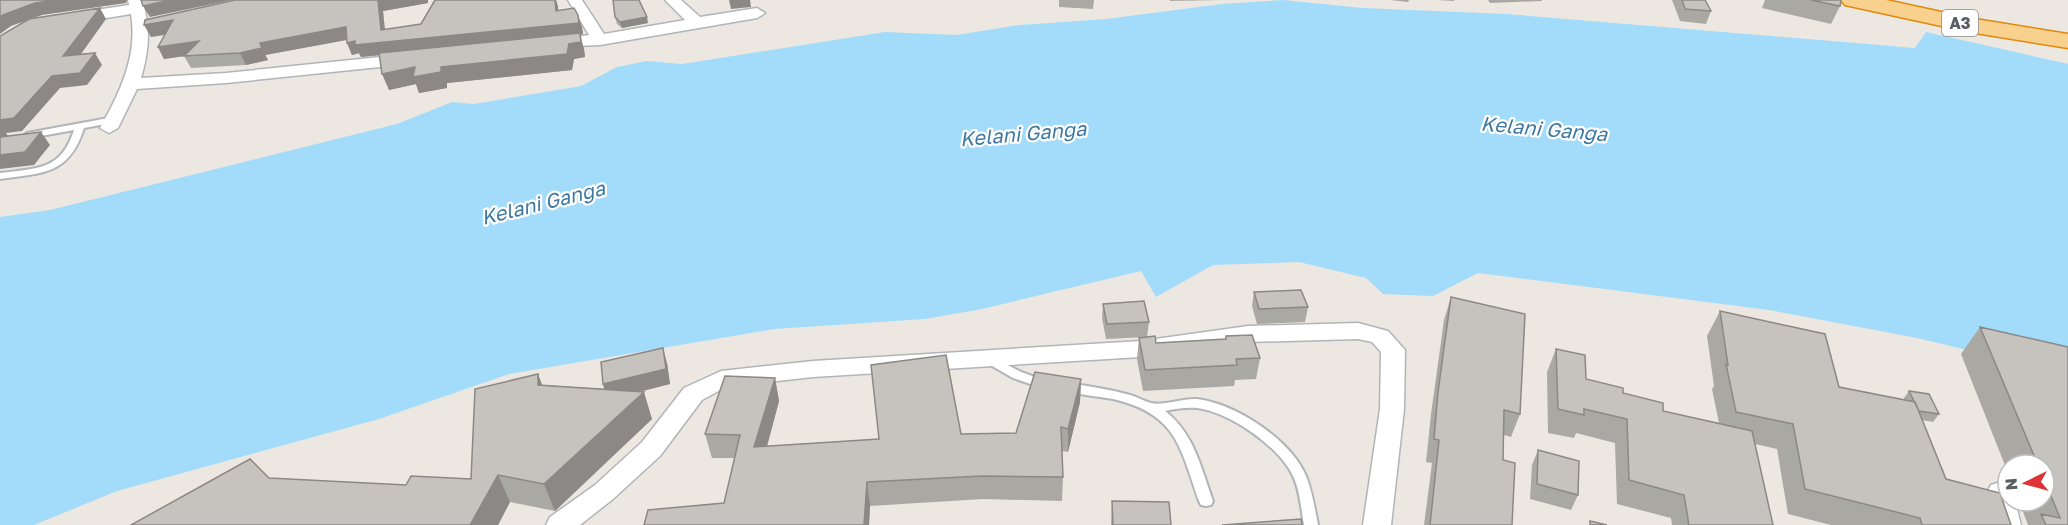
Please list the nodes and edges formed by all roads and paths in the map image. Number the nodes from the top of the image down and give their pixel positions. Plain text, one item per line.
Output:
1 (575, 0) edge
2 (672, 0) edge
3 (724, 0) edge
4 (1853, 0) edge
5 (1895, 1) edge
6 (136, 4) edge
7 (757, 13) dead end
8 (726, 17) junction
9 (57, 21) edge
10 (695, 21) junction
11 (2068, 33) edge
12 (600, 40) junction
13 (2068, 41) edge
14 (541, 46) edge
15 (422, 57) edge
16 (130, 84) junction
17 (111, 124) joint
18 (80, 126) junction
19 (19, 136) edge
20 (0, 176) edge
21 (992, 360) junction
22 (1152, 408) junction
23 (1206, 501) dead end
24 (560, 525) edge
25 (1311, 525) edge
26 (1377, 525) edge

1 - 12 street
2 - 10 street
3 - 8 street
4 - 13 highway, A3
5 - 11 highway, A3
6 - 9 street
6 - 16 street
7 - 8 street
8 - 10 street
10 - 12 street
12 - 14 street
15 - 16 street
16 - 17 street
17 - 18 lane
18 - 19 lane
18 - 20 lane
21 - 22 lane
21 - 24 street
21 - 26 street
22 - 23 lane
22 - 25 lane

